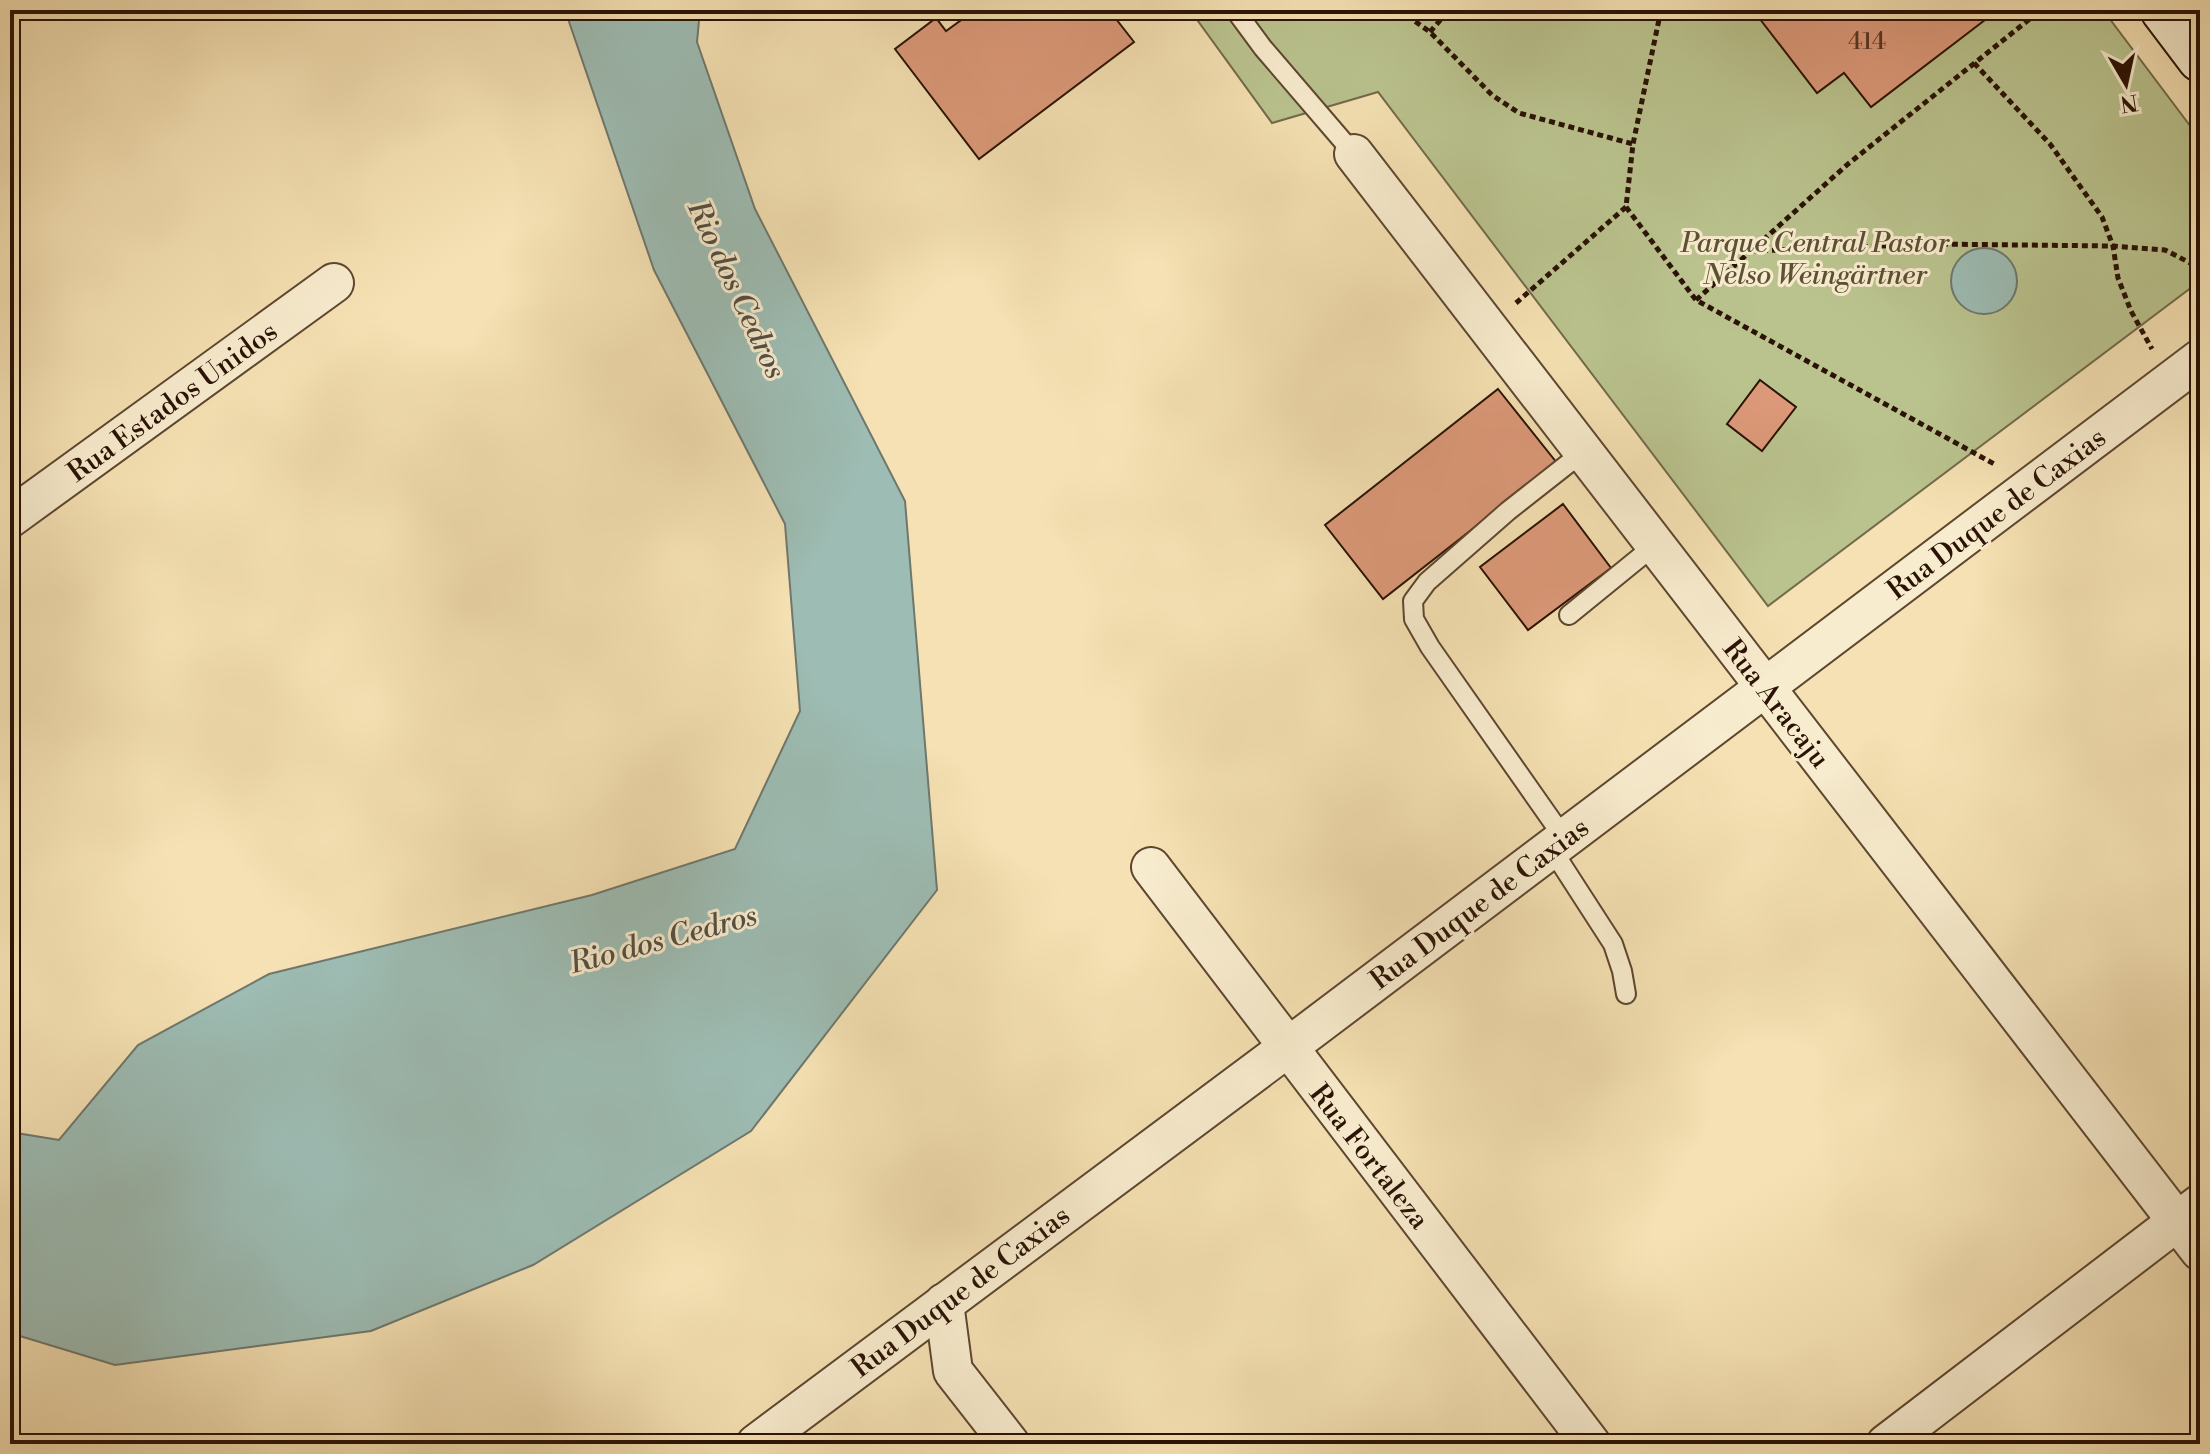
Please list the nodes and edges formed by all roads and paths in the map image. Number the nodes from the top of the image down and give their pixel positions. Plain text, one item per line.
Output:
1 (1235, 10) edge
2 (1399, 10) edge
3 (1449, 10) edge
4 (1661, 10) edge
5 (2041, 10) edge
6 (2163, 10) edge
7 (1430, 32) junction
8 (2200, 59) edge
9 (1974, 63) junction
10 (1633, 144) junction
11 (1354, 154) joint
12 (1626, 207) junction
13 (2113, 246) junction
14 (1752, 251) junction
15 (2200, 268) edge
16 (334, 283) dead end
17 (1696, 300) junction
18 (1488, 328) junction
19 (2185, 370) edge
20 (1583, 452) junction
21 (2033, 486) junction
22 (10, 518) edge
23 (1655, 545) junction
24 (1569, 615) dead end
25 (1765, 687) junction
26 (1558, 843) junction
27 (1151, 867) dead end
28 (1626, 994) dead end
29 (1287, 1048) junction
30 (2189, 1213) edge
31 (2200, 1251) edge
32 (944, 1303) junction
33 (885, 1347) junction
34 (953, 1371) junction
35 (756, 1444) edge
36 (1010, 1444) edge
37 (1591, 1444) edge
38 (1886, 1444) edge

1 - 11 lane
2 - 7 path
3 - 7 path
4 - 10 path
5 - 9 path
6 - 8 main road
7 - 10 path
9 - 13 path
9 - 14 path
10 - 12 path
11 - 18 street, Rua Aracaju
12 - 17 path
12 - 18 path
13 - 14 path
13 - 15 path
13 - 19 path
14 - 17 path
16 - 22 street, Rua Estados Unidos
17 - 21 path
18 - 20 street, Rua Aracaju
19 - 21 street, Rua Duque de Caxias
20 - 23 street, Rua Aracaju
20 - 26 lane
21 - 25 street, Rua Duque de Caxias
23 - 24 lane
23 - 25 street, Rua Aracaju
25 - 26 street, Rua Duque de Caxias
25 - 30 street, Rua Aracaju
26 - 28 lane
26 - 29 street, Rua Duque de Caxias
27 - 29 street, Rua Fortaleza
29 - 32 street, Rua Duque de Caxias
29 - 37 street, Rua Fortaleza
30 - 31 street, Rua Aracaju
30 - 38 street
32 - 33 street, Rua Duque de Caxias
32 - 34 street
33 - 34 street
33 - 35 street, Rua Duque de Caxias
34 - 36 street

